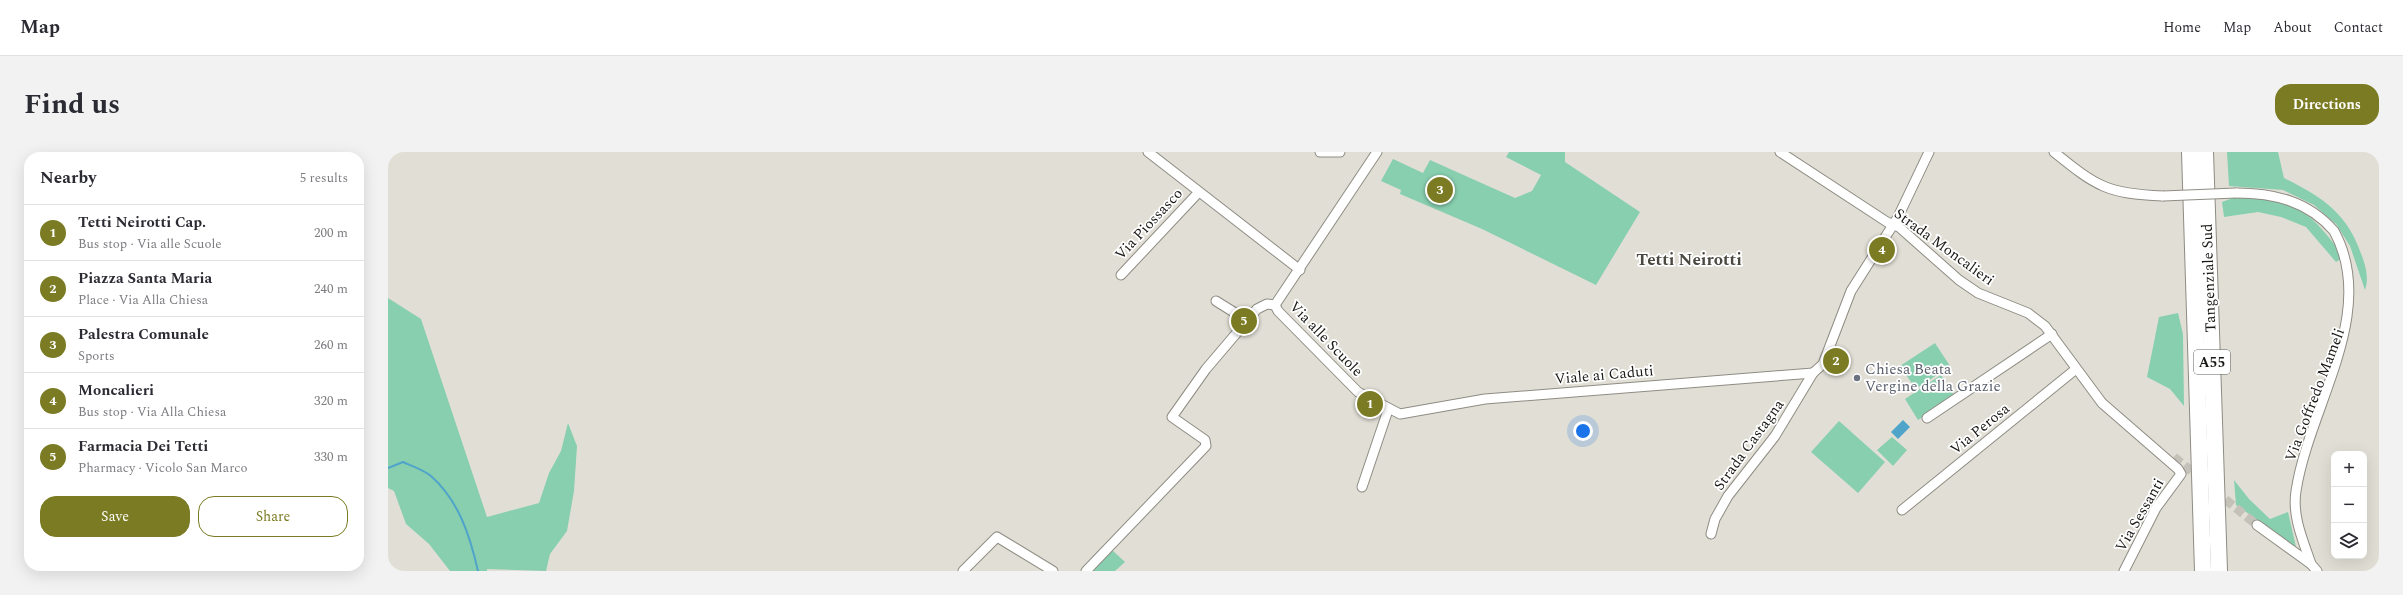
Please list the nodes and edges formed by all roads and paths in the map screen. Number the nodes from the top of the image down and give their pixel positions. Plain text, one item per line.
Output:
1 (1148, 152) edge
2 (1320, 152) edge
3 (1340, 152) edge
4 (1377, 152) edge
5 (1780, 152) edge
6 (1929, 152) edge
7 (2054, 152) edge
8 (2190, 152) edge
9 (2205, 152) edge
10 (1198, 193) junction
11 (1893, 225) junction
12 (1300, 270) junction
13 (2357, 274) dead end
14 (1121, 275) dead end
15 (1216, 301) dead end
16 (1275, 305) junction
17 (1248, 321) junction
18 (2052, 334) junction
19 (2352, 343) dead end
20 (2076, 369) junction
21 (1813, 373) junction
22 (1388, 410) junction
23 (1400, 414) joint
24 (1927, 418) dead end
25 (2151, 447) junction
26 (2174, 457) tunnel mouth
27 (2181, 474) joint
28 (1362, 487) dead end
29 (1902, 510) dead end
30 (2257, 525) tunnel mouth
31 (1711, 534) dead end
32 (2314, 568) edge
33 (963, 571) edge
34 (1053, 571) edge
35 (1086, 571) edge
36 (2124, 571) edge
37 (2203, 571) edge
38 (2219, 571) edge

1 - 10 street
2 - 3 street
4 - 12 street
5 - 11 street, Strada Moncalieri
6 - 11 street, Strada Castagna
7 - 13 street, bridge
8 - 37 highway, Tangenziale Sud / A55
9 - 38 highway, Tangenziale Sud / A55
10 - 12 street
10 - 14 street, Via Piossasco
11 - 18 street, Strada Moncalieri
11 - 21 street, Strada Castagna
12 - 16 street
15 - 17 street
16 - 17 street
16 - 22 street, Via alle Scuole
17 - 35 street
18 - 20 street, Strada Moncalieri
18 - 24 street
19 - 32 street, Via Goffredo Mameli
20 - 25 street, Strada Moncalieri
20 - 29 street, Via Perosa
21 - 23 street, Viale ai Caduti
21 - 31 street, Strada Castagna
22 - 23 street, Via alle Scuole
22 - 28 street
25 - 26 street
25 - 27 street, Strada Moncalieri
27 - 36 street, Via Sessanti
30 - 32 street
33 - 34 street

